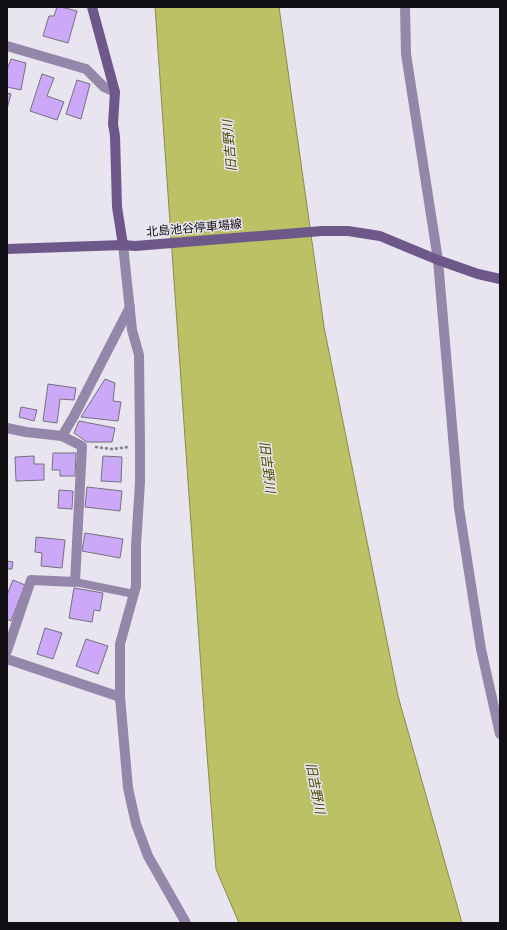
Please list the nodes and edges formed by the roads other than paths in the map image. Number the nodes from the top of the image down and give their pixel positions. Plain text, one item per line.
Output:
1 (92, 7) edge
2 (405, 7) edge
3 (7, 46) edge
4 (115, 92) junction
5 (123, 245) junction
6 (7, 249) edge
7 (438, 260) junction
8 (500, 279) edge
9 (130, 307) junction
10 (7, 428) edge
11 (62, 436) junction
12 (75, 582) junction
13 (134, 594) junction
14 (7, 651) edge
15 (7, 659) edge
16 (120, 697) junction
17 (500, 734) edge
18 (186, 923) edge

1 - 4 main road
2 - 7 street
3 - 4 street
4 - 5 main road
5 - 6 main road, 北島池谷停車場線
5 - 7 main road, 北島池谷停車場線
5 - 9 street
7 - 8 main road, 北島池谷停車場線
7 - 17 street
9 - 11 street
9 - 13 street
10 - 11 street
11 - 12 street
12 - 13 lane
12 - 14 street
13 - 16 street
15 - 16 street
16 - 18 street

